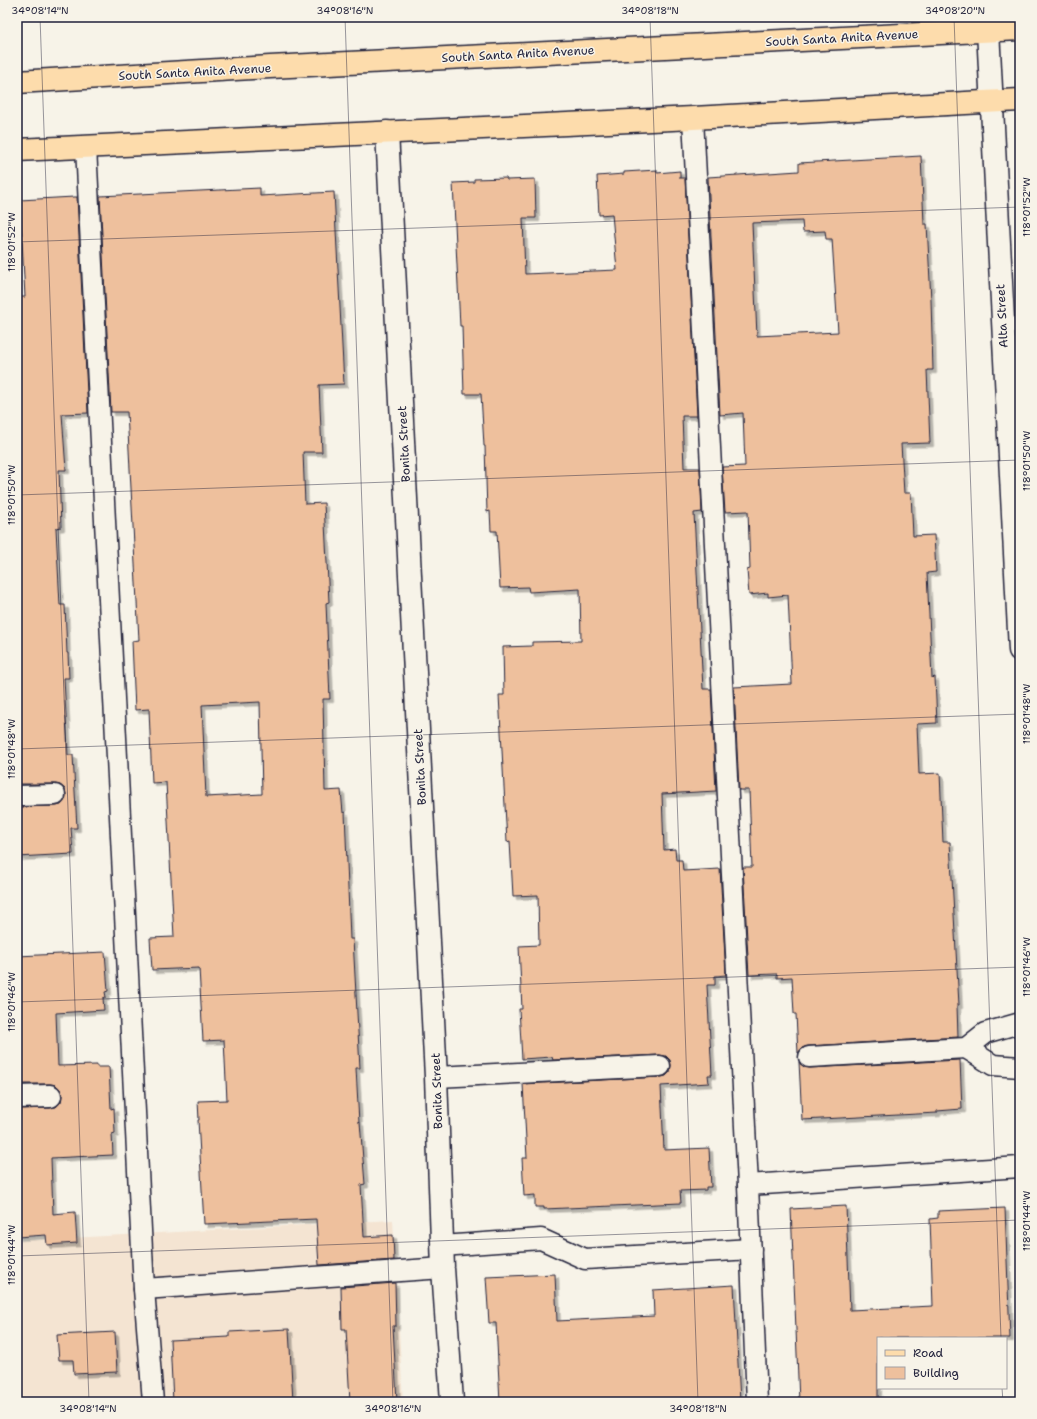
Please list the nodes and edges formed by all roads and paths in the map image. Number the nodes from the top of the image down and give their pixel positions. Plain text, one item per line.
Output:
1 (986, 24) edge
2 (1020, 29) edge
3 (17, 82) edge
4 (1020, 100) edge
5 (992, 102) junction
6 (693, 118) junction
7 (387, 132) junction
8 (86, 147) junction
9 (17, 150) edge
10 (1020, 650) edge
11 (55, 795) dead end
12 (17, 796) edge
13 (1020, 1023) edge
14 (966, 1048) junction
15 (809, 1057) dead end
16 (660, 1066) dead end
17 (1020, 1067) edge
18 (436, 1077) junction
19 (50, 1096) dead end
20 (17, 1097) edge
21 (1020, 1167) edge
22 (748, 1185) junction
23 (442, 1246) junction
24 (751, 1249) junction
25 (443, 1268) junction
26 (144, 1289) junction
27 (153, 1402) edge
28 (452, 1402) edge
29 (757, 1402) edge

1 - 2 main road, South Santa Anita Avenue
1 - 3 main road, South Santa Anita Avenue
1 - 5 street, Alta Street
4 - 5 main road
5 - 6 main road
5 - 10 street, Alta Street
6 - 7 main road
6 - 22 lane
7 - 8 main road
7 - 18 street, Bonita Street
8 - 9 main road
8 - 26 lane
11 - 12 lane
13 - 14 lane
14 - 15 lane
14 - 17 lane
16 - 18 lane
18 - 23 street, Bonita Street
19 - 20 street
21 - 22 lane
22 - 24 lane
23 - 24 lane
23 - 25 street, Bonita Street
24 - 29 lane
25 - 26 lane
25 - 28 street, Bonita Street
26 - 27 lane

